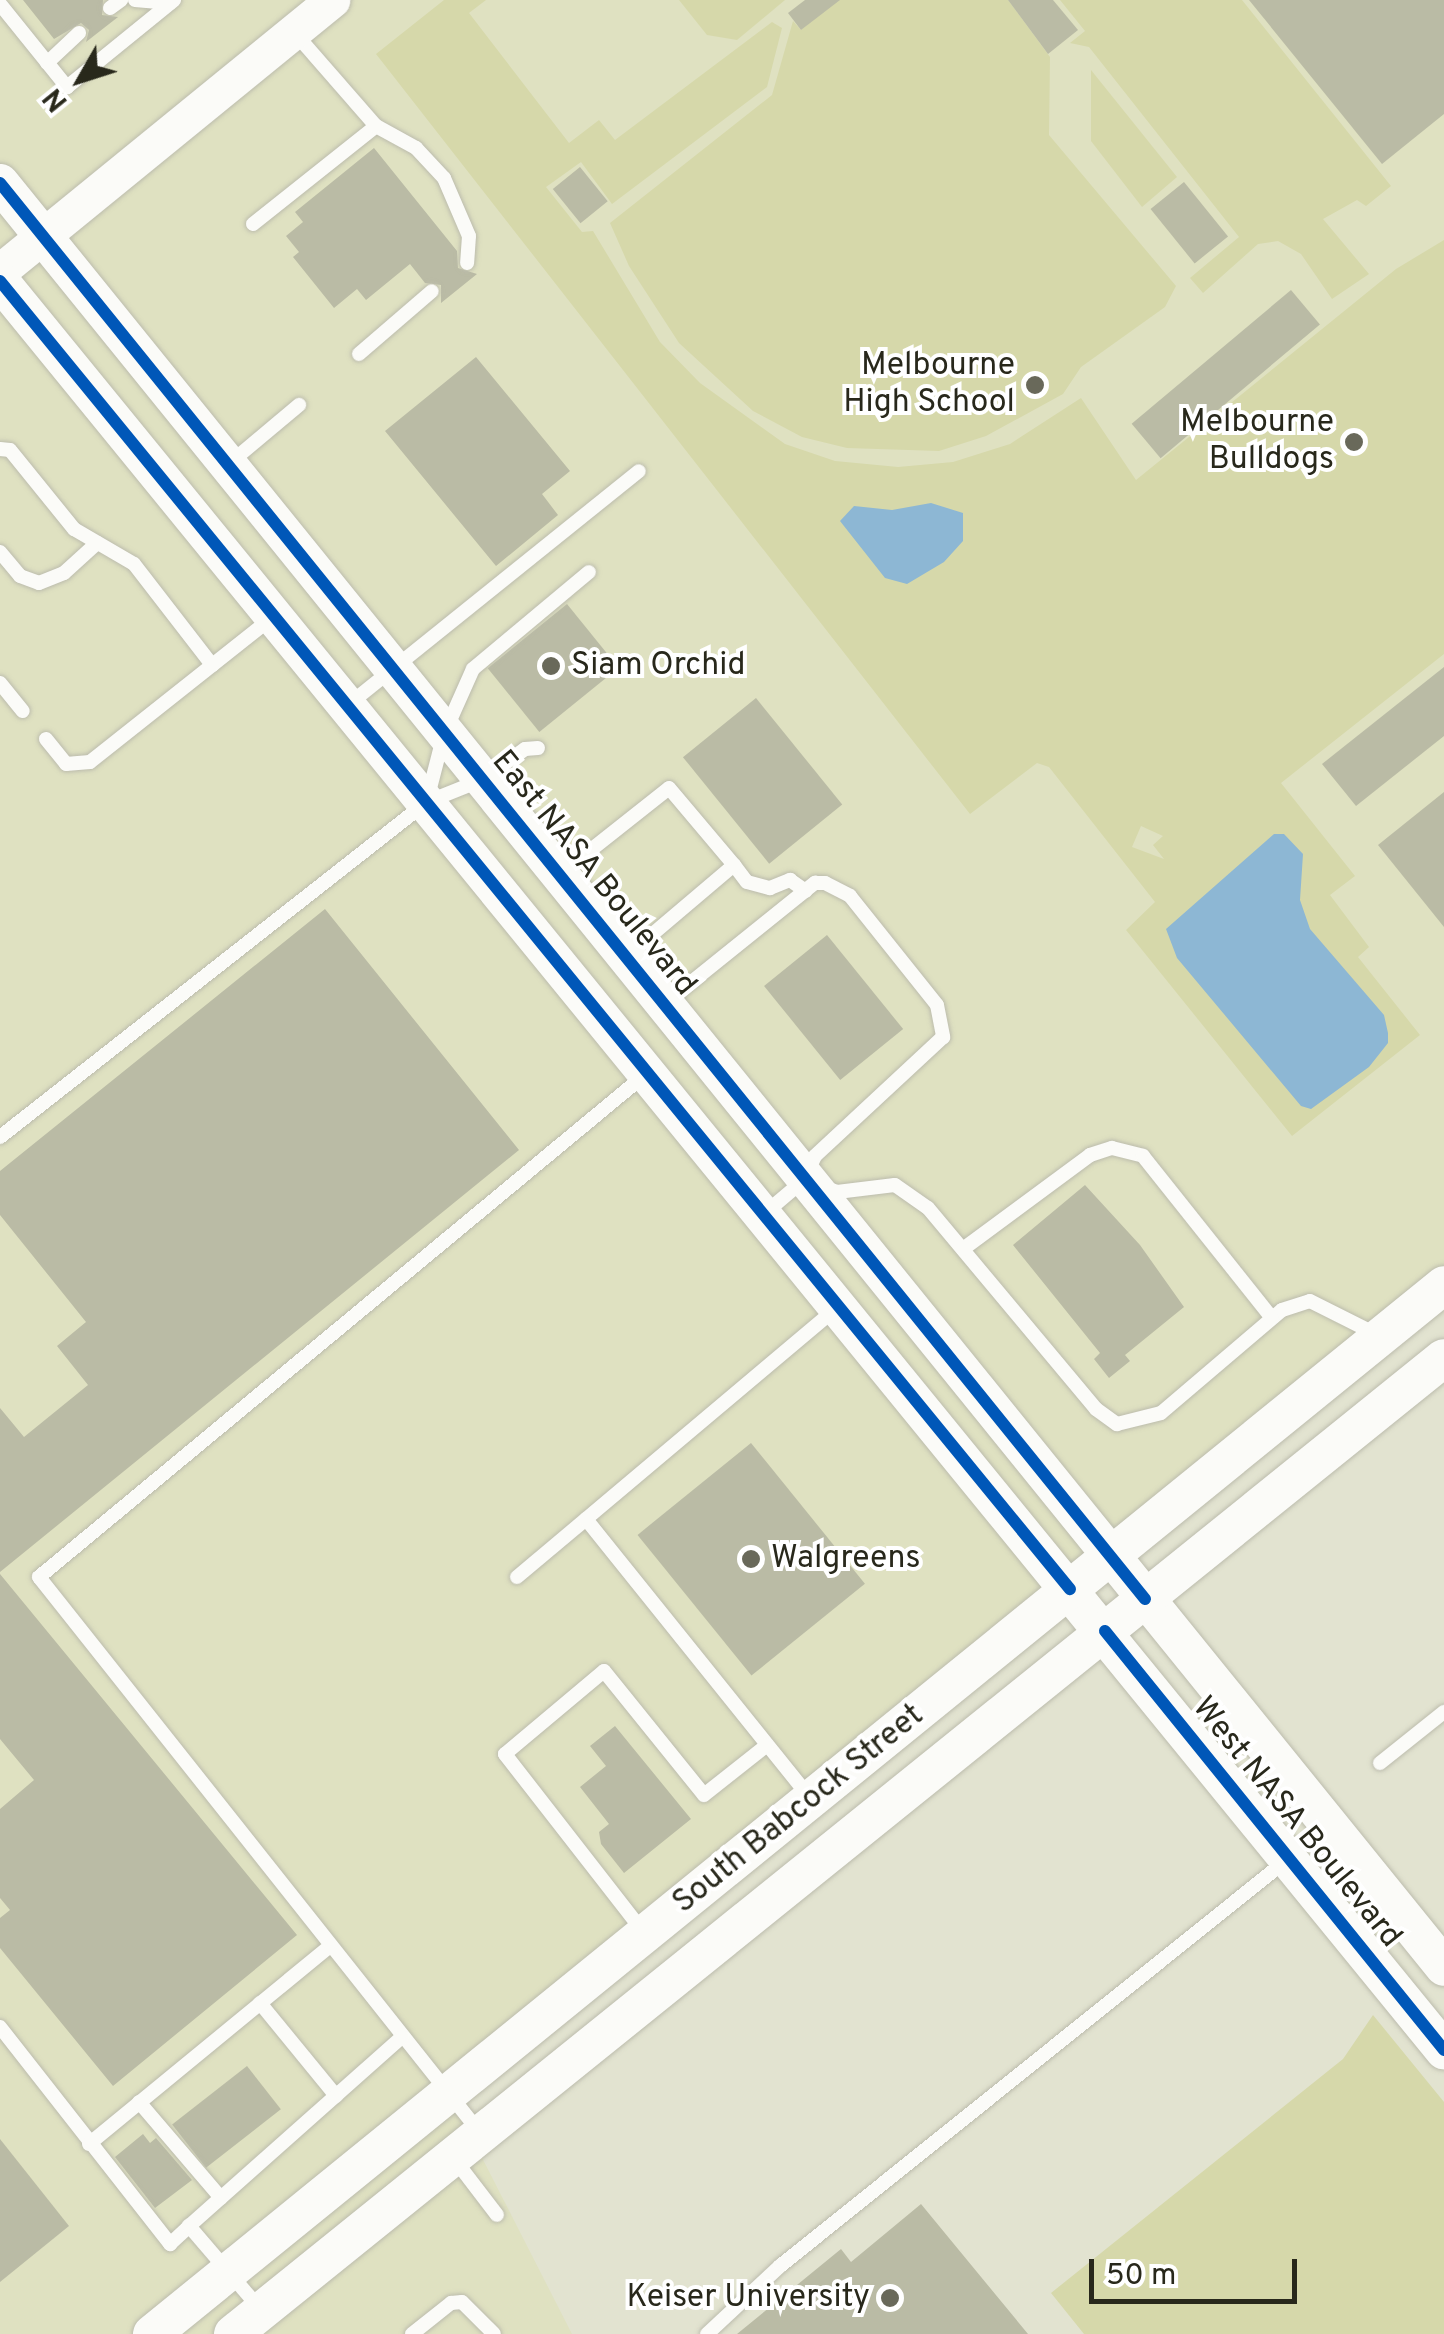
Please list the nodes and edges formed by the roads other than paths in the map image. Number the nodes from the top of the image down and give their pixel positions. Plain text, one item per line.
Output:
1 (135, 0) edge
2 (332, 0) edge
3 (172, 2) edge
4 (0, 4) edge
5 (293, 31) junction
6 (80, 33) dead end
7 (46, 62) junction
8 (376, 126) junction
9 (0, 183) edge
10 (253, 224) dead end
11 (42, 235) junction
12 (467, 263) dead end
13 (0, 271) edge
14 (0, 281) edge
15 (432, 292) dead end
16 (359, 354) dead end
17 (299, 406) dead end
18 (0, 449) edge
19 (227, 466) junction
20 (638, 471) dead end
21 (97, 542) junction
22 (0, 552) edge
23 (589, 572) dead end
24 (274, 616) junction
25 (212, 665) junction
26 (392, 669) junction
27 (0, 683) edge
28 (347, 705) junction
29 (23, 711) dead end
30 (444, 734) junction
31 (46, 739) dead end
32 (538, 748) dead end
33 (482, 780) junction
34 (426, 802) junction
35 (734, 865) junction
36 (558, 875) junction
37 (806, 891) junction
38 (625, 957) junction
39 (663, 1005) junction
40 (648, 1072) junction
41 (0, 1137) edge
42 (804, 1180) junction
43 (764, 1214) junction
44 (963, 1249) junction
45 (1444, 1285) edge
46 (839, 1306) junction
47 (1272, 1318) junction
48 (1380, 1336) junction
49 (1444, 1358) edge
50 (586, 1519) junction
51 (1110, 1556) junction
52 (517, 1577) dead end
53 (1070, 1589) junction
54 (1145, 1599) junction
55 (1105, 1631) junction
56 (1444, 1712) edge
57 (767, 1745) junction
58 (1380, 1763) dead end
59 (811, 1800) junction
60 (1289, 1858) junction
61 (646, 1934) junction
62 (331, 1944) junction
63 (1444, 1967) edge
64 (260, 2003) junction
65 (0, 2026) edge
66 (402, 2037) junction
67 (1444, 2050) edge
68 (448, 2094) junction
69 (336, 2096) junction
70 (140, 2102) junction
71 (89, 2144) junction
72 (467, 2145) junction
73 (221, 2198) junction
74 (497, 2215) dead end
75 (189, 2226) junction
76 (228, 2273) junction
77 (247, 2322) edge
78 (152, 2334) edge
79 (412, 2334) edge
80 (494, 2334) edge
81 (707, 2334) edge

1 - 3 lane
2 - 5 street
3 - 7 lane
4 - 7 lane
5 - 8 lane
5 - 11 street
6 - 7 lane
8 - 10 lane
8 - 12 lane
9 - 11 main road, East NASA Boulevard
11 - 13 street
11 - 19 main road, East NASA Boulevard
14 - 24 main road
15 - 16 lane
17 - 19 lane
18 - 21 lane
19 - 26 main road, East NASA Boulevard
20 - 26 lane
21 - 22 lane
21 - 25 lane
23 - 30 lane
24 - 25 lane
24 - 28 main road
25 - 31 lane
26 - 28 lane
26 - 30 main road, East NASA Boulevard
27 - 29 lane
28 - 34 main road
30 - 33 main road, East NASA Boulevard
30 - 34 lane
32 - 33 lane
33 - 34 lane
33 - 36 main road, East NASA Boulevard
34 - 40 main road
34 - 41 lane
35 - 36 lane
35 - 37 lane
35 - 38 lane
36 - 38 main road, East NASA Boulevard
37 - 39 lane
37 - 42 lane
38 - 39 main road, East NASA Boulevard
39 - 42 main road, East NASA Boulevard
40 - 43 main road
40 - 62 lane
42 - 43 lane
42 - 44 lane
42 - 51 main road, East NASA Boulevard
43 - 46 main road
44 - 47 lane
44 - 47 lane
45 - 48 main road, South Babcock Street
46 - 50 lane
46 - 53 main road
47 - 48 lane
48 - 51 main road, South Babcock Street
49 - 54 main road, South Babcock Street
50 - 52 lane
50 - 57 lane
51 - 53 main road, South Babcock Street
51 - 54 main road, East NASA Boulevard
53 - 55 main road
53 - 59 main road, South Babcock Street
54 - 55 main road, South Babcock Street
54 - 63 main road, West NASA Boulevard
55 - 60 main road, West NASA Boulevard
55 - 72 main road, South Babcock Street
56 - 58 lane
57 - 59 lane
57 - 61 lane
59 - 61 main road, South Babcock Street
60 - 67 main road, West NASA Boulevard
60 - 81 lane
61 - 68 main road, South Babcock Street
62 - 64 lane
62 - 66 lane
64 - 69 lane
64 - 70 lane
65 - 71 lane
66 - 68 lane
66 - 69 lane
68 - 72 lane
68 - 76 main road, South Babcock Street
69 - 73 lane
70 - 71 lane
70 - 73 lane
71 - 75 lane
72 - 74 lane
72 - 77 main road, South Babcock Street
73 - 75 lane
75 - 76 lane
76 - 77 lane
76 - 78 main road, South Babcock Street
79 - 80 lane

